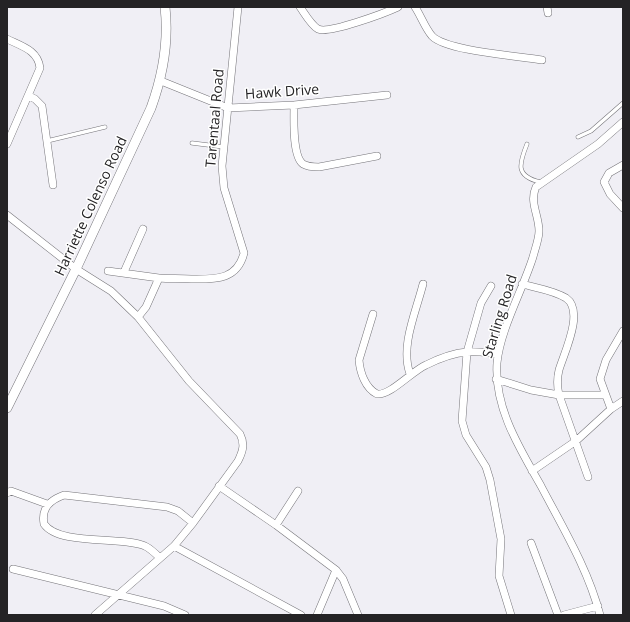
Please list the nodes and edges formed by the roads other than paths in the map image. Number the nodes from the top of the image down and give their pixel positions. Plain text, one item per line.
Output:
1 (165, 7) edge
2 (238, 7) edge
3 (300, 7) edge
4 (398, 7) edge
5 (415, 7) edge
6 (7, 39) edge
7 (542, 60) dead end
8 (161, 81) junction
9 (386, 95) dead end
10 (29, 96) junction
11 (623, 103) edge
12 (294, 105) junction
13 (228, 108) junction
14 (623, 122) edge
15 (105, 127) dead end
16 (578, 137) dead end
17 (47, 141) junction
18 (192, 143) dead end
19 (7, 144) edge
20 (526, 144) dead end
21 (224, 147) junction
22 (377, 156) dead end
23 (623, 165) edge
24 (540, 182) junction
25 (53, 185) dead end
26 (623, 208) edge
27 (7, 215) edge
28 (143, 230) dead end
29 (76, 269) junction
30 (108, 271) dead end
31 (124, 272) junction
32 (159, 278) junction
33 (423, 284) dead end
34 (522, 284) junction
35 (491, 286) dead end
36 (373, 314) dead end
37 (138, 317) junction
38 (623, 331) edge
39 (467, 352) junction
40 (498, 354) junction
41 (410, 374) junction
42 (496, 379) junction
43 (559, 394) junction
44 (605, 395) junction
45 (623, 401) edge
46 (7, 408) edge
47 (611, 409) junction
48 (576, 442) junction
49 (532, 471) junction
50 (588, 477) dead end
51 (219, 486) junction
52 (298, 491) dead end
53 (7, 493) edge
54 (47, 504) junction
55 (193, 523) junction
56 (276, 525) junction
57 (530, 543) dead end
58 (174, 546) junction
59 (160, 558) junction
60 (13, 569) dead end
61 (336, 570) junction
62 (117, 594) junction
63 (598, 606) junction
64 (95, 615) edge
65 (185, 615) edge
66 (301, 615) edge
67 (317, 615) edge
68 (358, 615) edge
69 (511, 615) edge
70 (558, 615) edge
71 (564, 615) edge
72 (600, 615) edge

1 - 8 street, Harriette Colenso Road
2 - 13 street, Tarentaal Road
3 - 4 street
5 - 7 street
6 - 10 street
8 - 13 street, Hawk Drive
8 - 29 street, Harriette Colenso Road
9 - 12 street, Hawk Drive
10 - 17 street
10 - 19 street
11 - 16 lane
12 - 13 street, Hawk Drive
12 - 22 street
13 - 21 street, Tarentaal Road
14 - 24 street
15 - 17 lane
17 - 25 street
18 - 21 lane
20 - 24 lane
21 - 32 street, Tarentaal Road
23 - 26 street
24 - 34 street, Starling Road
27 - 29 street
28 - 31 street
29 - 37 street
29 - 46 street, Harriette Colenso Road
30 - 31 street
31 - 32 street
32 - 37 street
33 - 41 street
34 - 40 street, Starling Road
34 - 43 street
35 - 39 street
36 - 41 street
37 - 51 street
38 - 44 street
39 - 40 street
39 - 41 street
39 - 69 street
40 - 42 street, Starling Road
42 - 43 street
42 - 49 street, Starling Road
43 - 44 street
43 - 48 street
44 - 47 street
45 - 47 street
47 - 48 street
48 - 49 street
48 - 50 street
49 - 63 street, Starling Road
51 - 55 street
51 - 56 street
52 - 56 street
53 - 54 street
54 - 55 street
54 - 59 street
55 - 58 street
56 - 61 street
57 - 70 street
58 - 59 street
58 - 66 street
59 - 62 street
60 - 62 street
61 - 67 street
61 - 68 street
62 - 64 street
62 - 65 street
63 - 71 street
63 - 72 street, Starling Road

